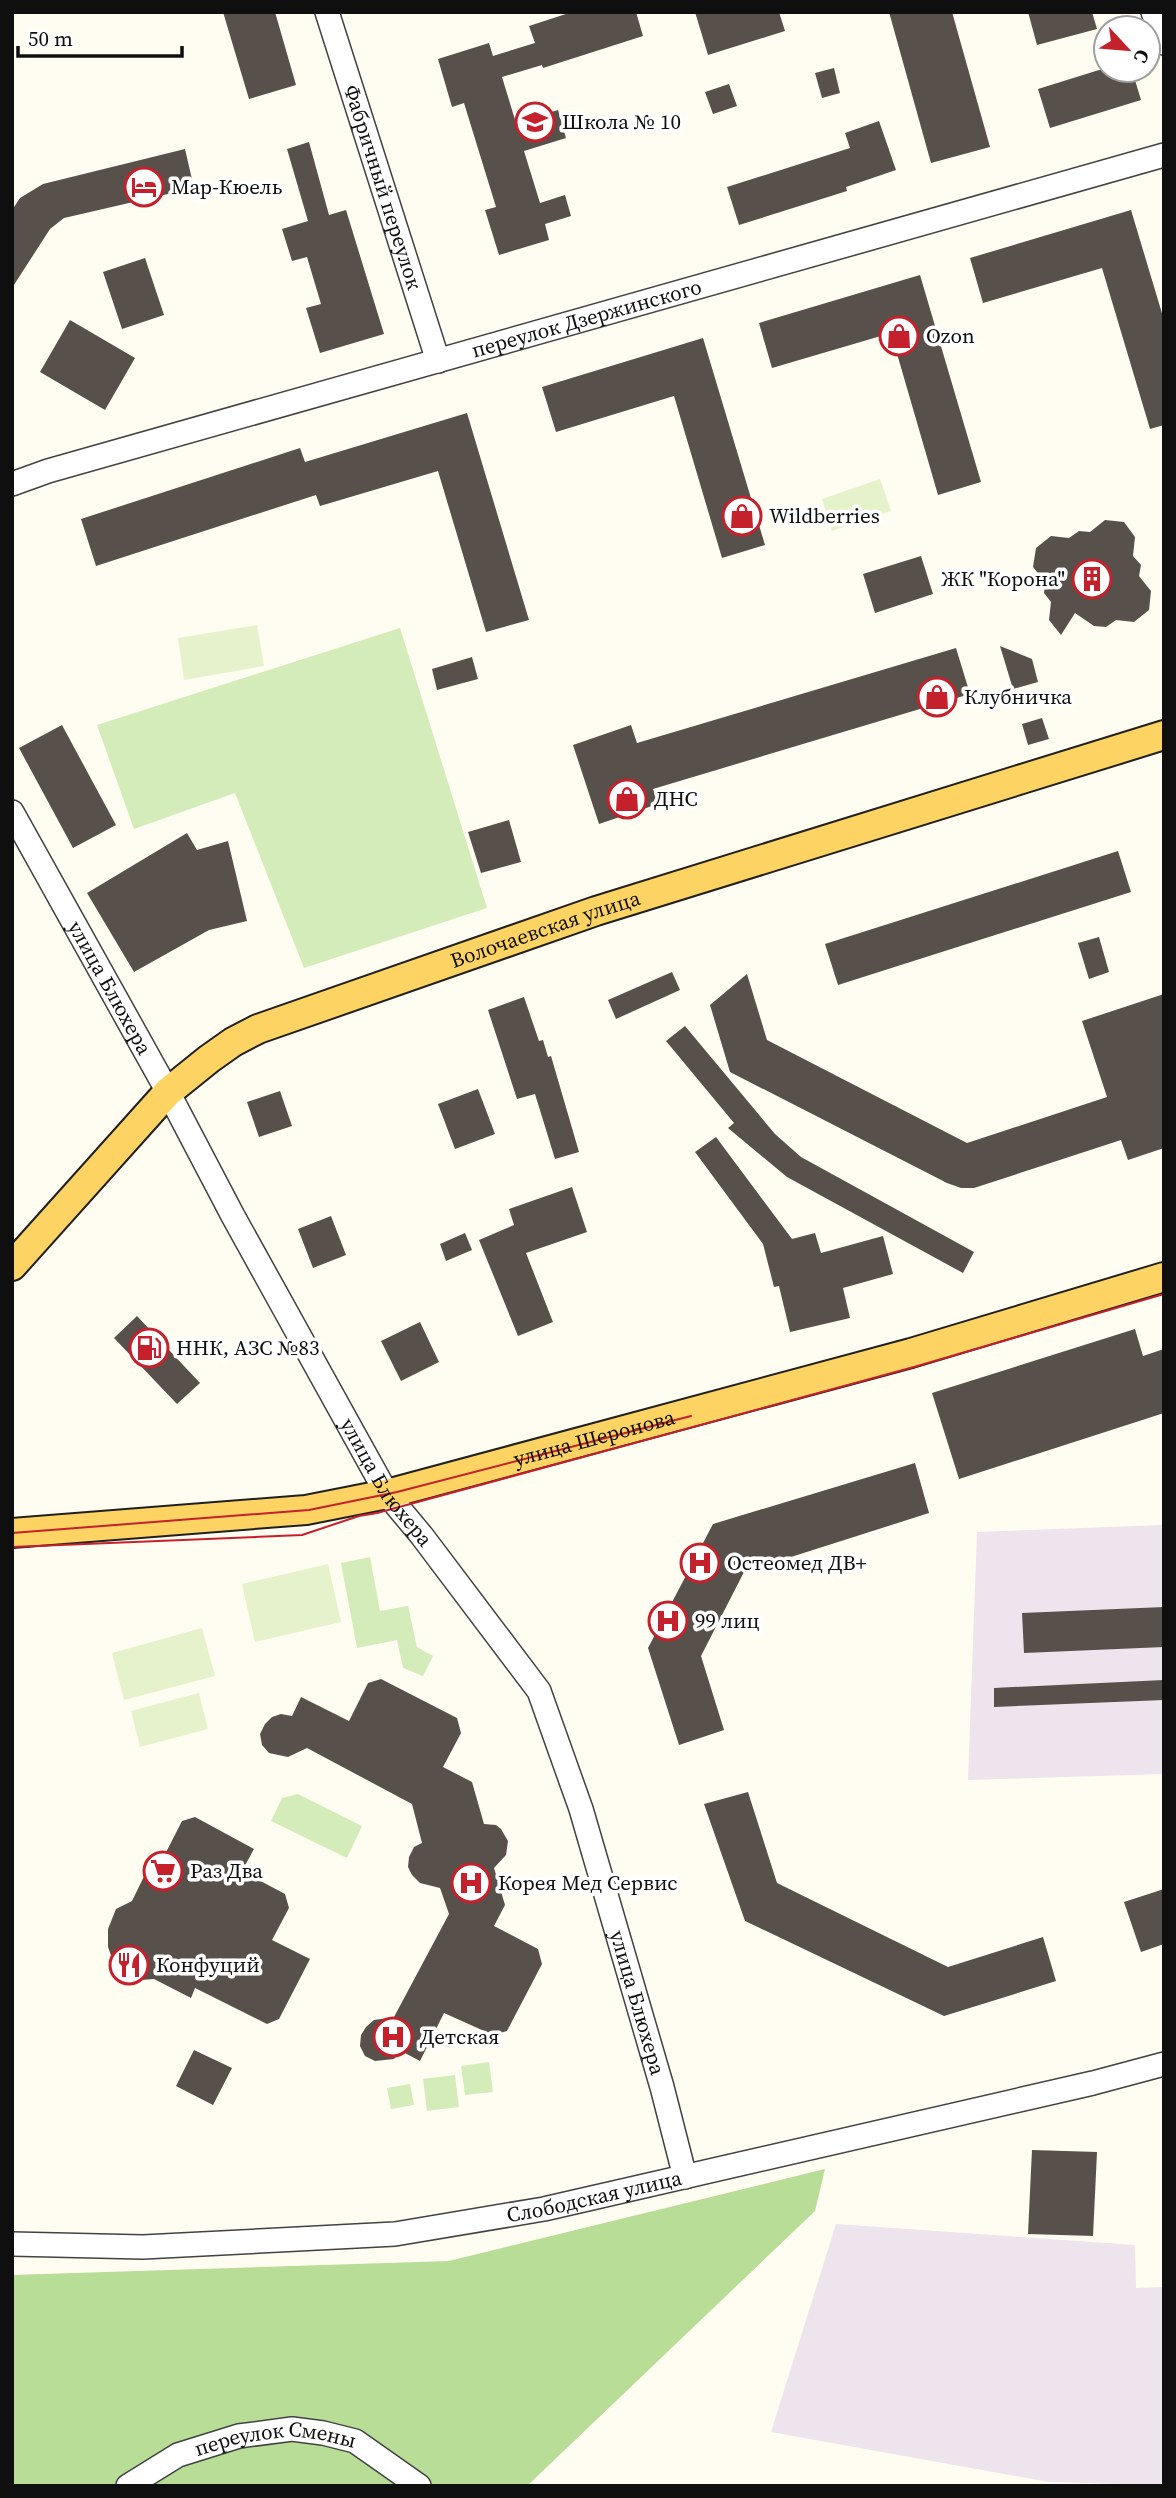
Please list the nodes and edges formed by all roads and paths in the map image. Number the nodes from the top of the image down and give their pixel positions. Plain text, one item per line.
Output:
1 (327, 12) edge
2 (1153, 12) edge
3 (1164, 43) edge
4 (1164, 155) edge
5 (438, 361) junction
6 (12, 484) edge
7 (1164, 736) edge
8 (12, 812) edge
9 (168, 1092) junction
10 (12, 1266) edge
11 (1164, 1277) edge
12 (387, 1494) junction
13 (12, 1533) edge
14 (1164, 2064) edge
15 (685, 2177) junction
16 (12, 2244) edge
17 (128, 2486) edge
18 (419, 2486) edge

1 - 5 street, Фабричный переулок
2 - 3 street
4 - 5 street, переулок Дзержинского
5 - 6 street, переулок Дзержинского
7 - 9 main road, Волочаевская улица
8 - 9 street, улица Блюхера
9 - 10 main road, Волочаевская улица
9 - 12 street, улица Блюхера
11 - 12 main road, улица Шеронова
12 - 13 main road, улица Шеронова
12 - 15 street, улица Блюхера
14 - 15 street, Слободская улица
15 - 16 street, Слободская улица
17 - 18 street, переулок Смены

